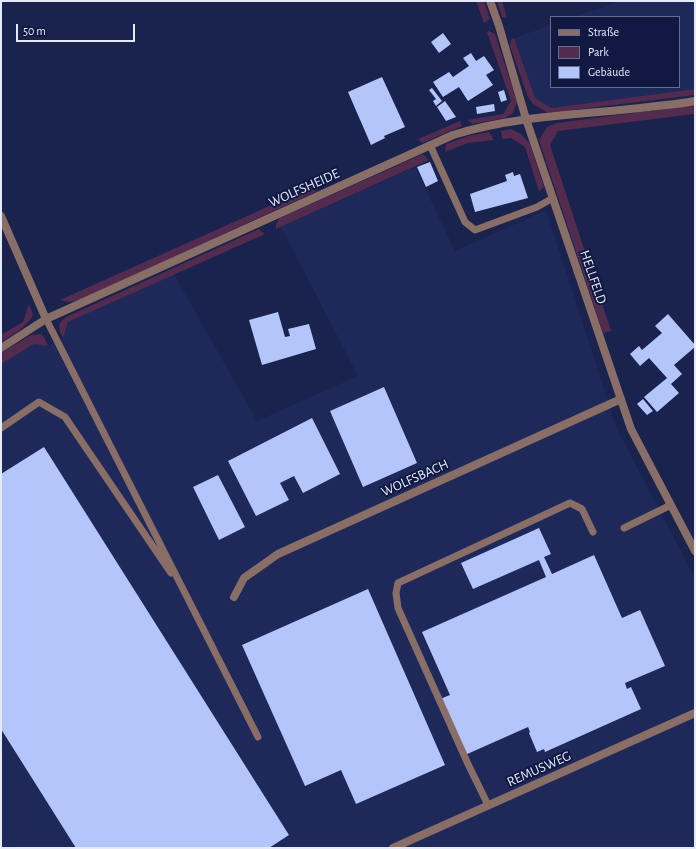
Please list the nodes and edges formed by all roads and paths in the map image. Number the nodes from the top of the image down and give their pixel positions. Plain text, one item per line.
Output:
1 (490, 1) edge
2 (695, 101) edge
3 (526, 119) junction
4 (430, 145) junction
5 (553, 198) junction
6 (1, 216) edge
7 (46, 319) junction
8 (1, 348) edge
9 (621, 399) junction
10 (1, 428) edge
11 (671, 505) junction
12 (624, 528) dead end
13 (593, 532) dead end
14 (695, 551) edge
15 (234, 597) dead end
16 (187, 598) junction
17 (695, 713) edge
18 (258, 737) dead end
19 (488, 806) junction
20 (393, 848) edge

1 - 3 street, HELLFELD
2 - 3 street, WOLFSHEIDE
3 - 4 street, WOLFSHEIDE
3 - 5 street, HELLFELD
4 - 5 lane
4 - 7 street, WOLFSHEIDE
5 - 9 street, HELLFELD
6 - 7 street
7 - 8 street, WOLFSHEIDE
7 - 16 lane
9 - 11 street, HELLFELD
9 - 15 street, WOLFSBACH
10 - 16 lane
11 - 12 lane
11 - 14 street, HELLFELD
13 - 19 lane
16 - 18 lane
17 - 19 street, REMUSWEG
19 - 20 street, REMUSWEG

